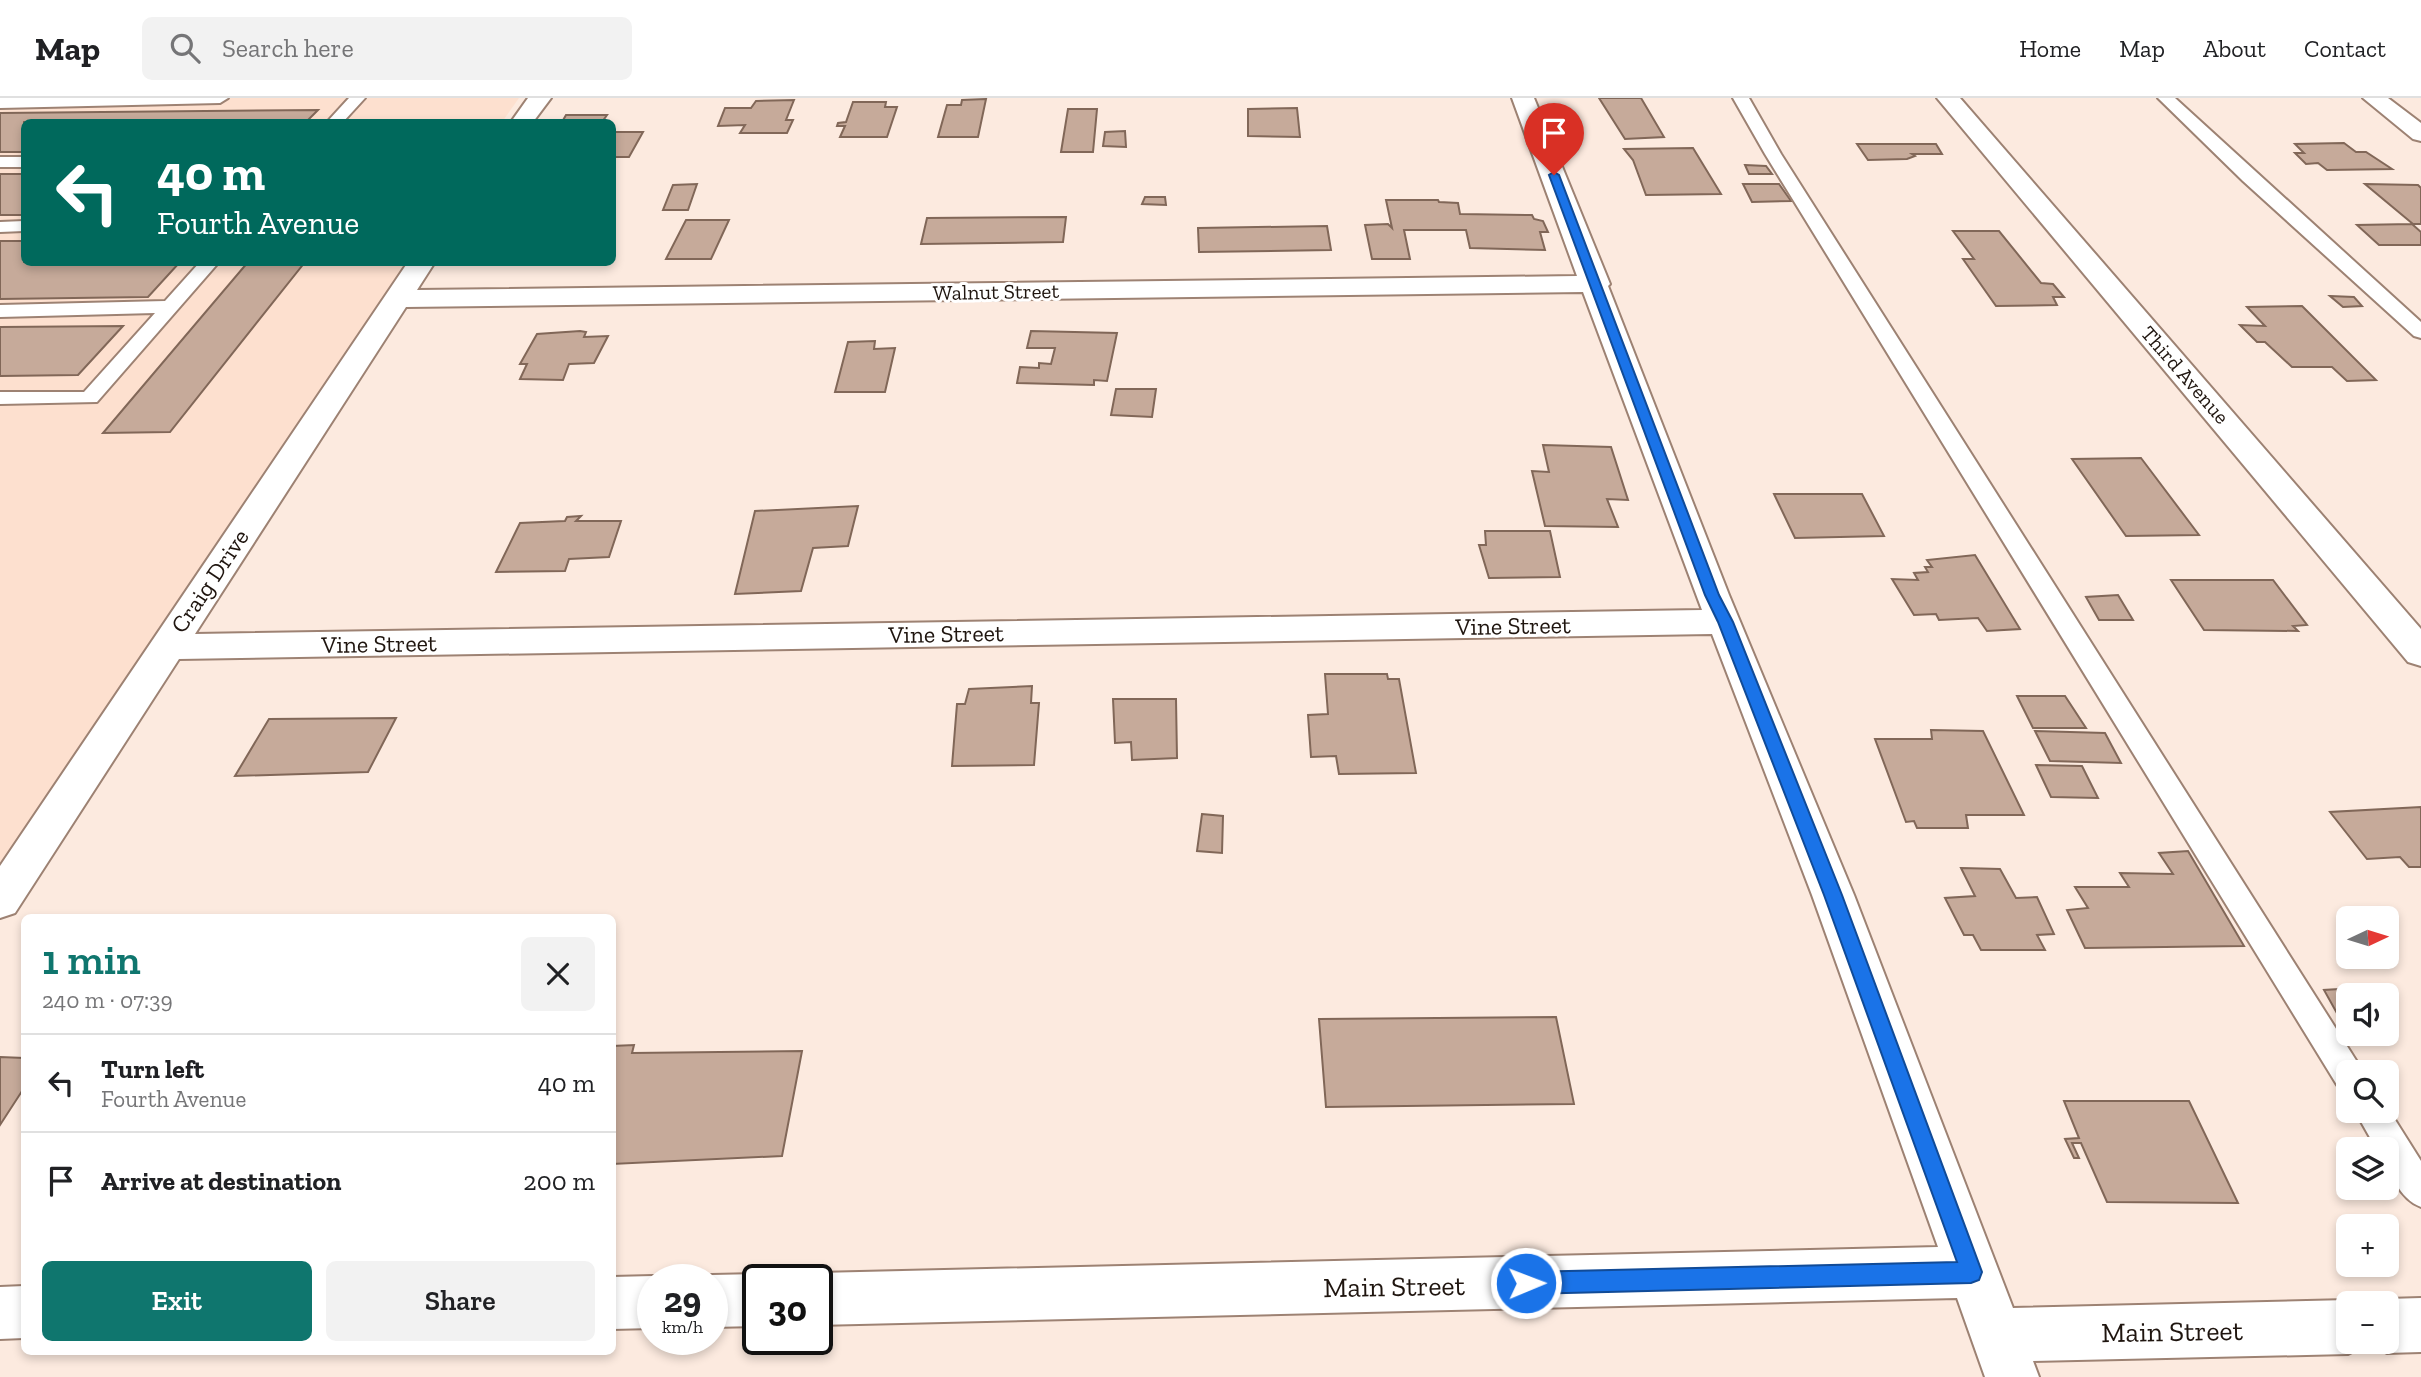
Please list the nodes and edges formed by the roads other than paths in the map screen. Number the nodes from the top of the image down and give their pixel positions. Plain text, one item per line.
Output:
1 (220, 98) edge
2 (357, 98) edge
3 (540, 98) edge
4 (1523, 98) edge
5 (1741, 98) edge
6 (1948, 98) edge
7 (2166, 98) edge
8 (2374, 98) edge
9 (0, 103) edge
10 (338, 119) edge
11 (524, 119) edge
12 (2421, 134) edge
13 (0, 162) edge
14 (21, 162) edge
15 (21, 226) edge
16 (0, 227) edge
17 (207, 266) edge
18 (419, 266) edge
19 (1596, 284) junction
20 (397, 299) junction
21 (170, 307) junction
22 (0, 311) edge
23 (2421, 332) edge
24 (0, 398) edge
25 (1726, 622) junction
26 (166, 647) junction
27 (2421, 653) edge
28 (0, 901) edge
29 (2339, 1060) edge
30 (2378, 1123) edge
31 (2421, 1191) edge
32 (1971, 1272) junction
33 (833, 1298) edge
34 (637, 1302) edge
35 (616, 1303) edge
36 (21, 1312) edge
37 (0, 1313) edge
38 (2421, 1325) edge
39 (2399, 1326) edge
40 (2336, 1328) edge
41 (2004, 1356) edge

1 - 9 lane
2 - 10 lane
3 - 11 street
4 - 19 street
5 - 29 lane
6 - 27 street, Third Avenue
7 - 23 lane
8 - 12 street
13 - 14 lane
15 - 16 lane
17 - 21 lane
18 - 20 street, Craig Drive
19 - 20 street, Walnut Street
19 - 25 street
20 - 26 street, Craig Drive
21 - 22 lane
21 - 24 lane
25 - 26 street, Vine Street
25 - 32 street
26 - 28 street, Craig Drive
30 - 31 lane
32 - 33 street, Main Street
32 - 41 street
34 - 35 street
36 - 37 street
38 - 39 street
40 - 41 street, Main Street

